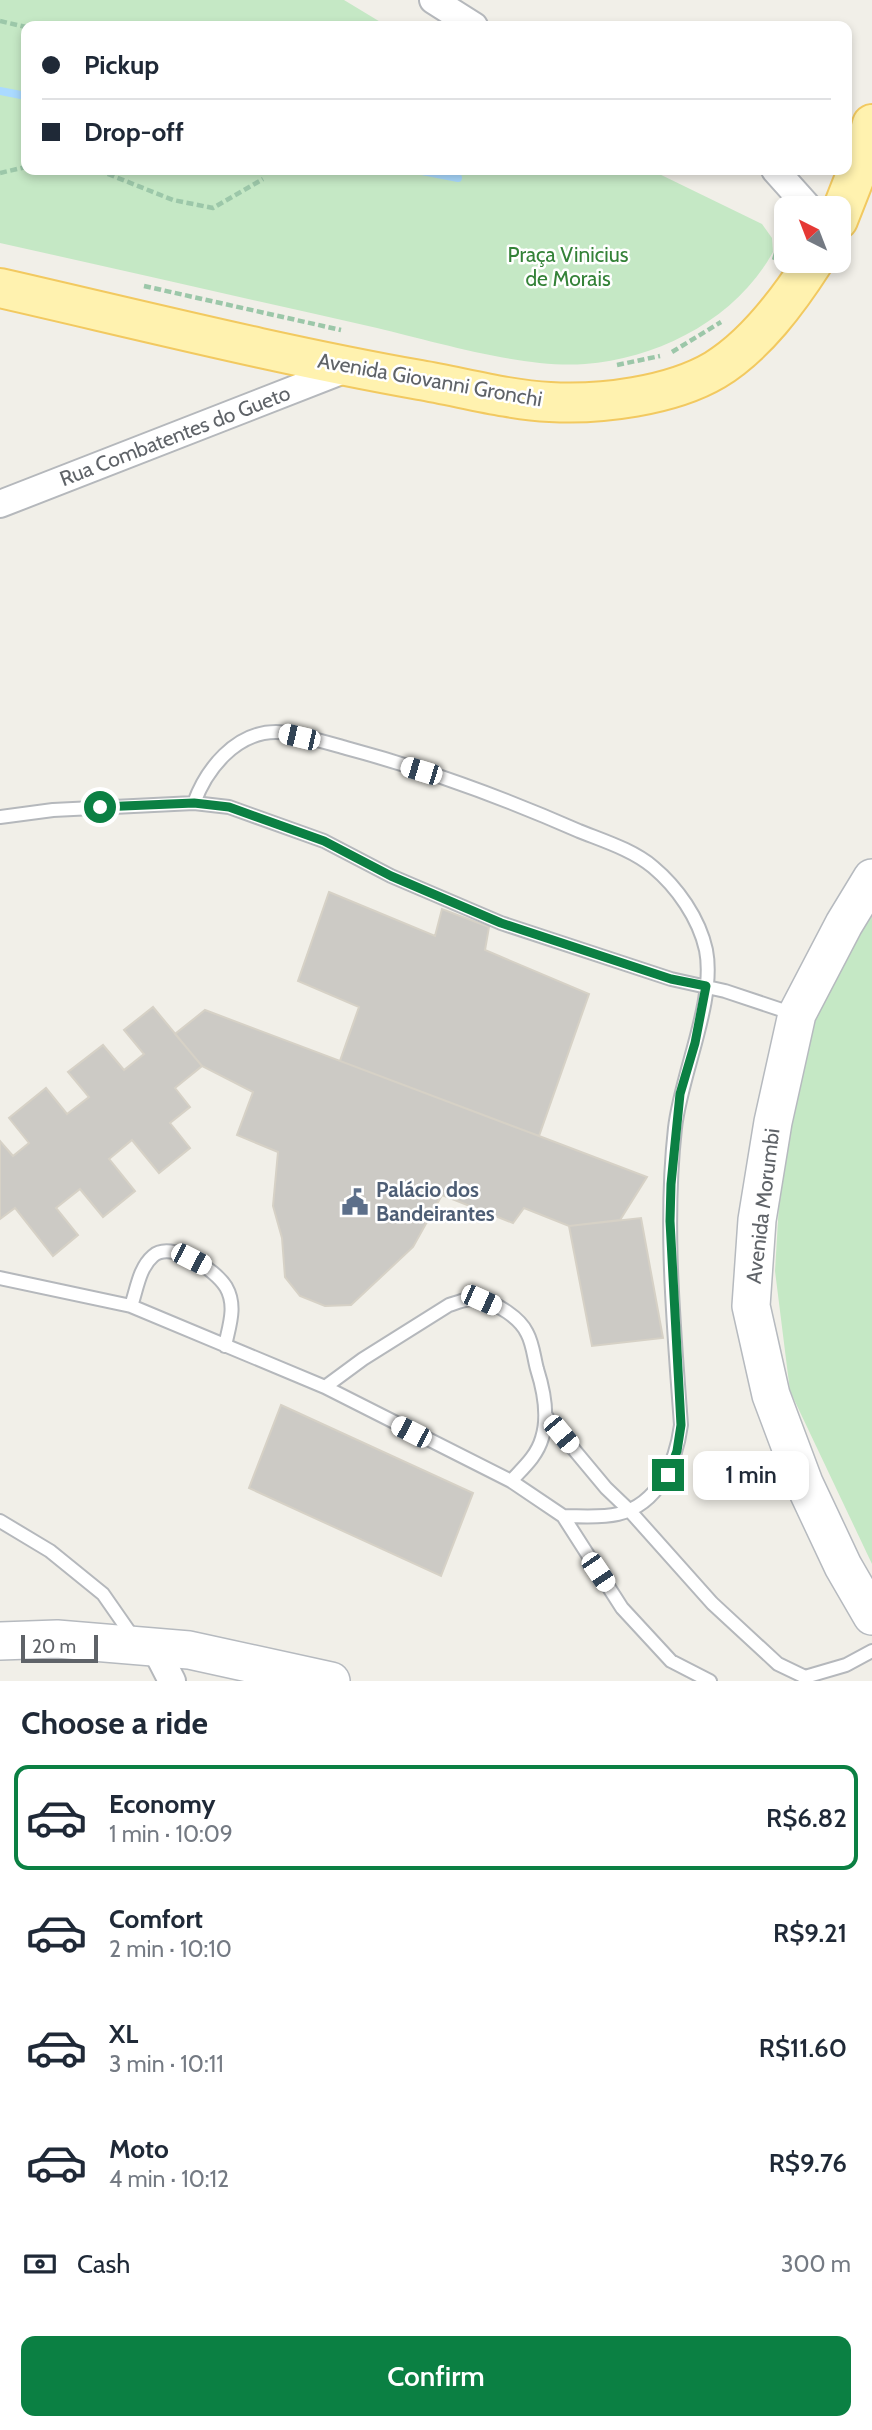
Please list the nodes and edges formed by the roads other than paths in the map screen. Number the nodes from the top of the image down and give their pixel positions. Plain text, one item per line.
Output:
1 (433, 0) edge
2 (466, 21) edge
3 (872, 122) edge
4 (852, 134) edge
5 (779, 175) edge
6 (798, 196) edge
7 (847, 196) edge
8 (806, 273) edge
9 (0, 288) edge
10 (352, 350) junction
11 (0, 504) edge
12 (194, 803) junction
13 (0, 817) edge
14 (872, 878) edge
15 (706, 986) junction
16 (797, 1014) junction
17 (0, 1278) edge
18 (131, 1306) junction
19 (225, 1346) junction
20 (325, 1387) junction
21 (546, 1416) junction
22 (512, 1481) junction
23 (629, 1510) junction
24 (563, 1516) junction
25 (0, 1521) edge
26 (872, 1616) edge
27 (0, 1641) edge
28 (147, 1647) junction
29 (872, 1651) edge
30 (172, 1681) edge
31 (331, 1681) edge
32 (709, 1681) edge

1 - 2 street
3 - 4 street
3 - 7 main road
5 - 6 street
8 - 10 main road, Avenida Giovanni Gronchi
9 - 10 main road, Avenida Giovanni Gronchi
10 - 11 street, Rua Combatentes do Gueto
12 - 13 lane
12 - 15 lane
12 - 15 lane
14 - 16 main road, Avenida Morumbi
15 - 16 lane
15 - 23 lane
16 - 26 main road, Avenida Morumbi
17 - 18 lane
18 - 19 lane
18 - 19 lane
19 - 20 lane
20 - 21 lane
20 - 22 lane
21 - 22 lane
21 - 23 lane
22 - 24 lane
23 - 24 lane
23 - 29 lane
24 - 32 lane
25 - 28 lane
27 - 28 main road
28 - 30 street
28 - 31 main road

